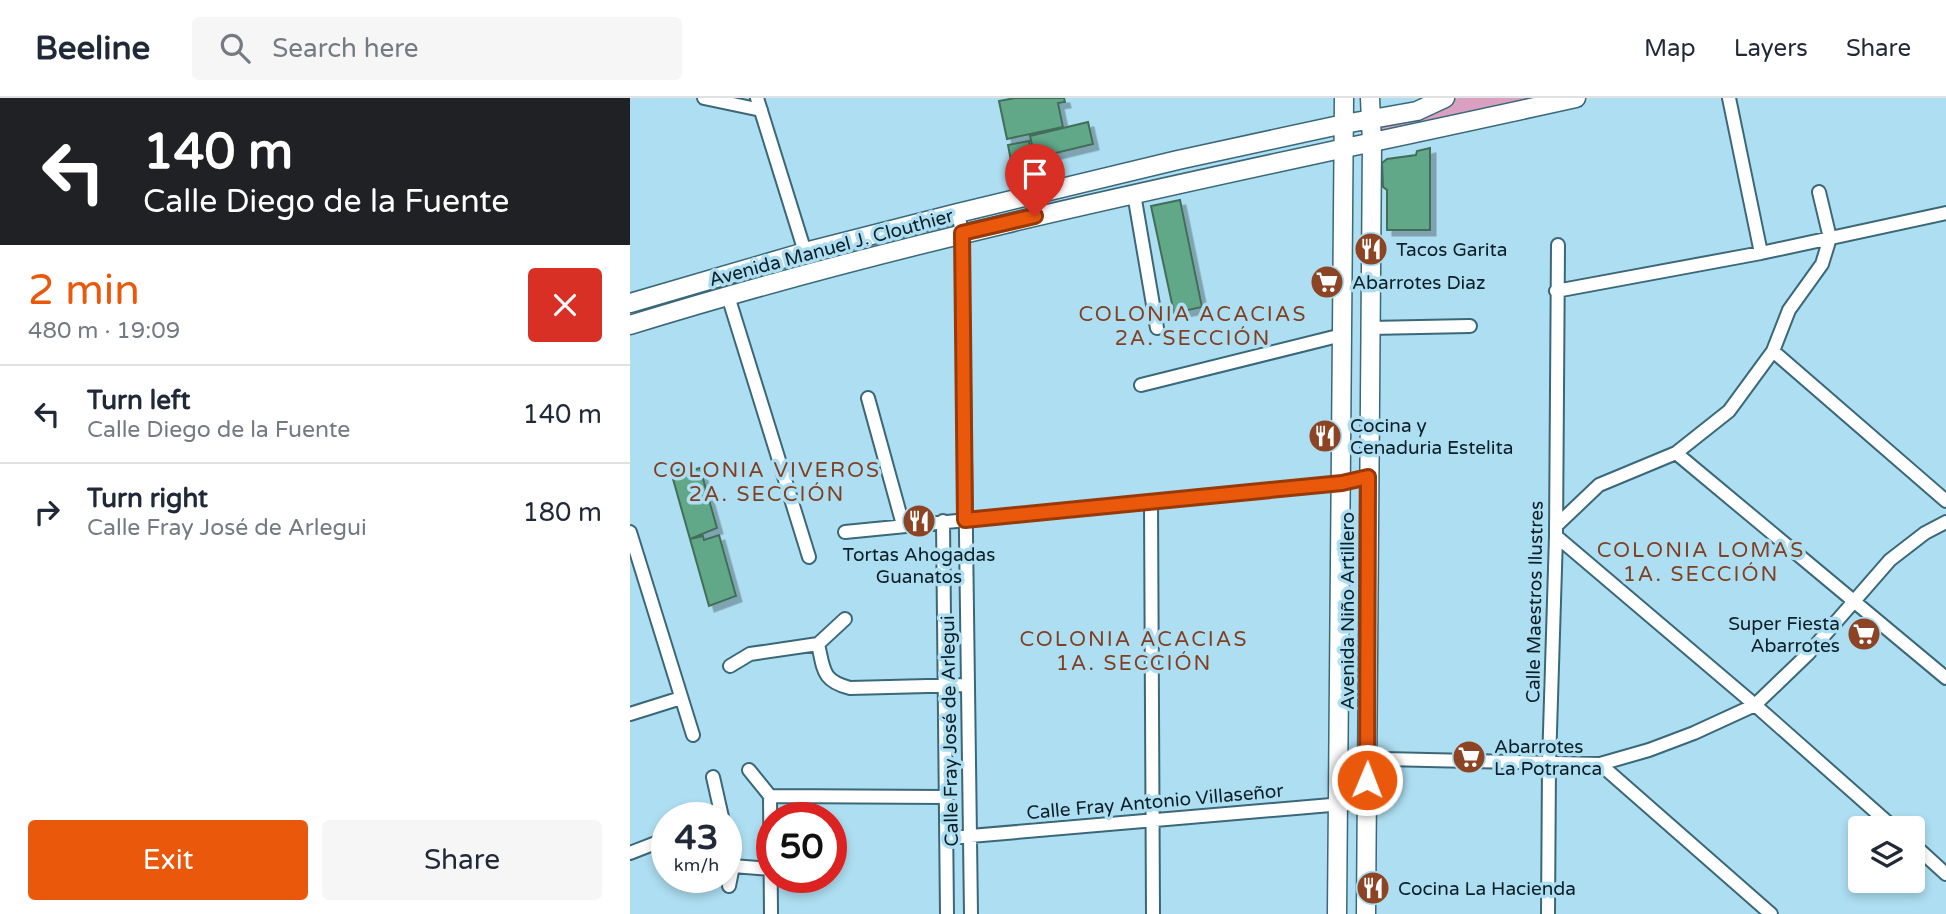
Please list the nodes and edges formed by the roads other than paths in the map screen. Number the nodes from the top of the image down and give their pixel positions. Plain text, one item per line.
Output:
1 (704, 98) edge
2 (1344, 98) edge
3 (1370, 98) edge
4 (1445, 98) edge
5 (1576, 98) edge
6 (1729, 98) edge
7 (759, 104) edge
8 (1372, 120) junction
9 (1344, 124) junction
10 (1372, 143) junction
11 (1344, 147) junction
12 (1819, 192) dead end
13 (1134, 194) junction
14 (958, 213) junction
15 (1946, 213) edge
16 (962, 233) junction
17 (1830, 238) junction
18 (1558, 245) dead end
19 (805, 252) junction
20 (1761, 253) junction
21 (1556, 291) junction
22 (728, 296) junction
23 (630, 303) edge
24 (630, 325) edge
25 (1470, 326) dead end
26 (1157, 328) dead end
27 (1370, 328) junction
28 (1342, 335) junction
29 (1773, 351) junction
30 (1141, 385) dead end
31 (868, 398) dead end
32 (1676, 453) junction
33 (1368, 477) junction
34 (1342, 483) junction
35 (1946, 501) edge
36 (1151, 502) junction
37 (965, 520) junction
38 (943, 521) junction
39 (1946, 522) edge
40 (903, 525) junction
41 (845, 531) dead end
42 (1556, 531) junction
43 (630, 532) edge
44 (809, 557) dead end
45 (1855, 602) junction
46 (845, 619) dead end
47 (818, 644) junction
48 (730, 666) dead end
49 (1946, 678) edge
50 (943, 685) junction
51 (967, 685) junction
52 (681, 698) junction
53 (1755, 705) junction
54 (630, 714) edge
55 (693, 735) dead end
56 (1340, 758) junction
57 (1367, 759) junction
58 (1549, 764) junction
59 (1600, 764) junction
60 (749, 770) dead end
61 (713, 777) dead end
62 (770, 796) junction
63 (947, 797) junction
64 (719, 802) edge
65 (770, 802) edge
66 (1366, 802) junction
67 (1339, 804) junction
68 (1880, 816) edge
69 (1154, 820) junction
70 (970, 836) junction
71 (947, 838) junction
72 (651, 845) edge
73 (630, 853) edge
74 (1925, 855) edge
75 (1946, 873) edge
76 (771, 893) edge
77 (771, 914) edge
78 (947, 914) edge
79 (971, 914) edge
80 (1153, 914) edge
81 (1338, 914) edge
82 (1366, 914) edge
83 (1548, 914) edge
84 (1771, 914) edge

1 - 7 street
2 - 9 main road, Avenida Niño Artillero
3 - 8 main road, Avenida Niño Artillero
4 - 8 main road, Avenida Manuel J. Clouthier
5 - 10 main road, Avenida Manuel J. Clouthier
6 - 20 street
7 - 19 street
8 - 9 main road, Avenida Manuel J. Clouthier
8 - 10 main road, Avenida Niño Artillero
9 - 11 main road, Avenida Niño Artillero
9 - 14 main road, Avenida Manuel J. Clouthier
10 - 11 main road, Avenida Manuel J. Clouthier
10 - 27 main road, Avenida Niño Artillero
11 - 13 main road, Avenida Manuel J. Clouthier
11 - 28 main road, Avenida Niño Artillero
12 - 17 street
13 - 16 main road, Avenida Manuel J. Clouthier
13 - 26 street
14 - 16 street, Calle Fray José de Arlegui
14 - 19 main road, Avenida Manuel J. Clouthier
15 - 17 street
16 - 22 main road, Avenida Manuel J. Clouthier
16 - 37 street, Calle Fray José de Arlegui
17 - 20 street
17 - 29 street
18 - 21 street, Calle Maestros Ilustres
19 - 23 main road, Avenida Manuel J. Clouthier
20 - 21 street
21 - 42 street, Calle Maestros Ilustres
22 - 24 main road, Avenida Manuel J. Clouthier
22 - 44 street
25 - 27 street
27 - 33 main road, Avenida Niño Artillero
28 - 30 street
28 - 34 main road, Avenida Niño Artillero
29 - 32 street
29 - 35 street
31 - 40 street
32 - 42 street
32 - 45 street
33 - 34 street
33 - 57 main road, Avenida Niño Artillero
34 - 36 street
34 - 56 main road, Avenida Niño Artillero
36 - 37 street
36 - 69 street
37 - 38 street
37 - 51 street, Calle Fray José de Arlegui
38 - 40 street
38 - 50 street, Calle Fray José de Arlegui
39 - 45 street
40 - 41 street
42 - 53 street
42 - 58 street, Calle Maestros Ilustres
43 - 52 street
45 - 49 street
45 - 53 street
46 - 47 street
47 - 48 street
47 - 50 street
50 - 51 street
50 - 63 street, Calle Fray José de Arlegui
51 - 70 street, Calle Fray José de Arlegui
52 - 54 street
52 - 55 street
53 - 59 street
53 - 68 street
56 - 57 street
56 - 67 main road, Avenida Niño Artillero
57 - 58 street
57 - 66 main road, Avenida Niño Artillero
58 - 59 street
58 - 83 street, Calle Maestros Ilustres
59 - 84 street
60 - 62 street
61 - 64 street
62 - 63 street
62 - 65 street
63 - 71 street, Calle Fray José de Arlegui
66 - 67 street, Calle Fray Antonio Villaseñor
66 - 82 main road, Avenida Niño Artillero
67 - 69 street, Calle Fray Antonio Villaseñor
67 - 81 main road, Avenida Niño Artillero
69 - 70 street, Calle Fray Antonio Villaseñor
69 - 80 street
70 - 71 street, Calle Fray Antonio Villaseñor
70 - 79 street, Calle Fray José de Arlegui
71 - 78 street, Calle Fray José de Arlegui
72 - 73 street
74 - 75 street
76 - 77 street

